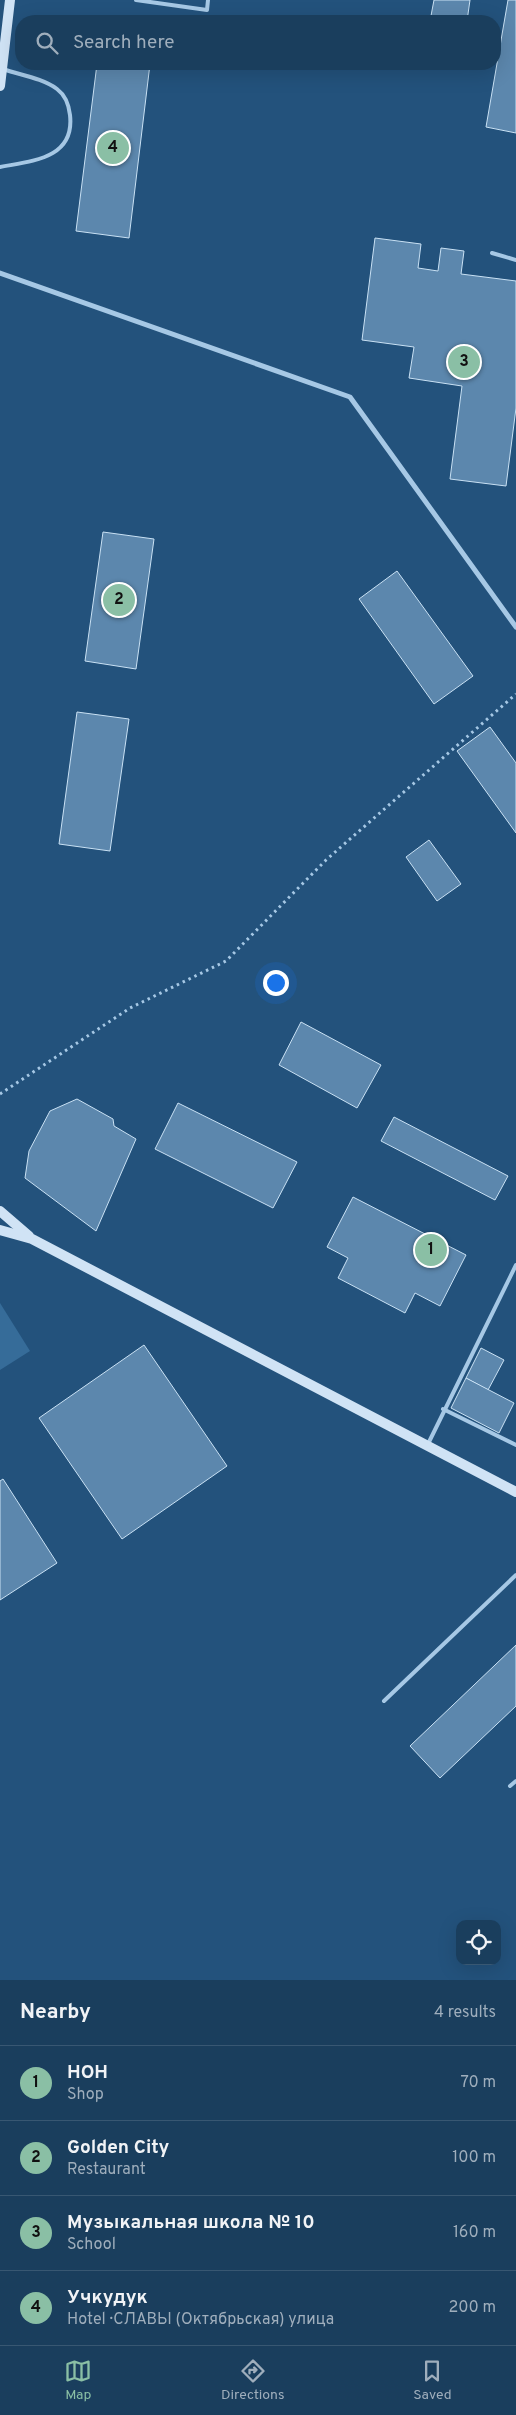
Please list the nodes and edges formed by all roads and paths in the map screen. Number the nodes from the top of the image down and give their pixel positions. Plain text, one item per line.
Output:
1 (10, 0) edge
2 (136, 0) edge
3 (208, 0) edge
4 (2, 69) junction
5 (0, 86) edge
6 (0, 167) edge
7 (492, 253) dead end
8 (516, 260) edge
9 (0, 273) edge
10 (516, 627) edge
11 (516, 694) edge
12 (0, 1094) edge
13 (0, 1211) edge
14 (0, 1230) edge
15 (32, 1239) junction
16 (516, 1265) edge
17 (443, 1409) junction
18 (516, 1445) edge
19 (427, 1446) junction
20 (516, 1492) edge
21 (516, 1575) edge
22 (384, 1701) dead end
23 (516, 1781) edge
24 (510, 1786) dead end

1 - 4 main road
2 - 3 lane
4 - 5 main road
4 - 6 lane
7 - 8 lane
9 - 10 street
11 - 12 path
13 - 15 main road
14 - 15 main road
15 - 19 main road
16 - 17 lane
17 - 18 lane
17 - 19 lane
19 - 20 main road
21 - 22 lane
23 - 24 lane

